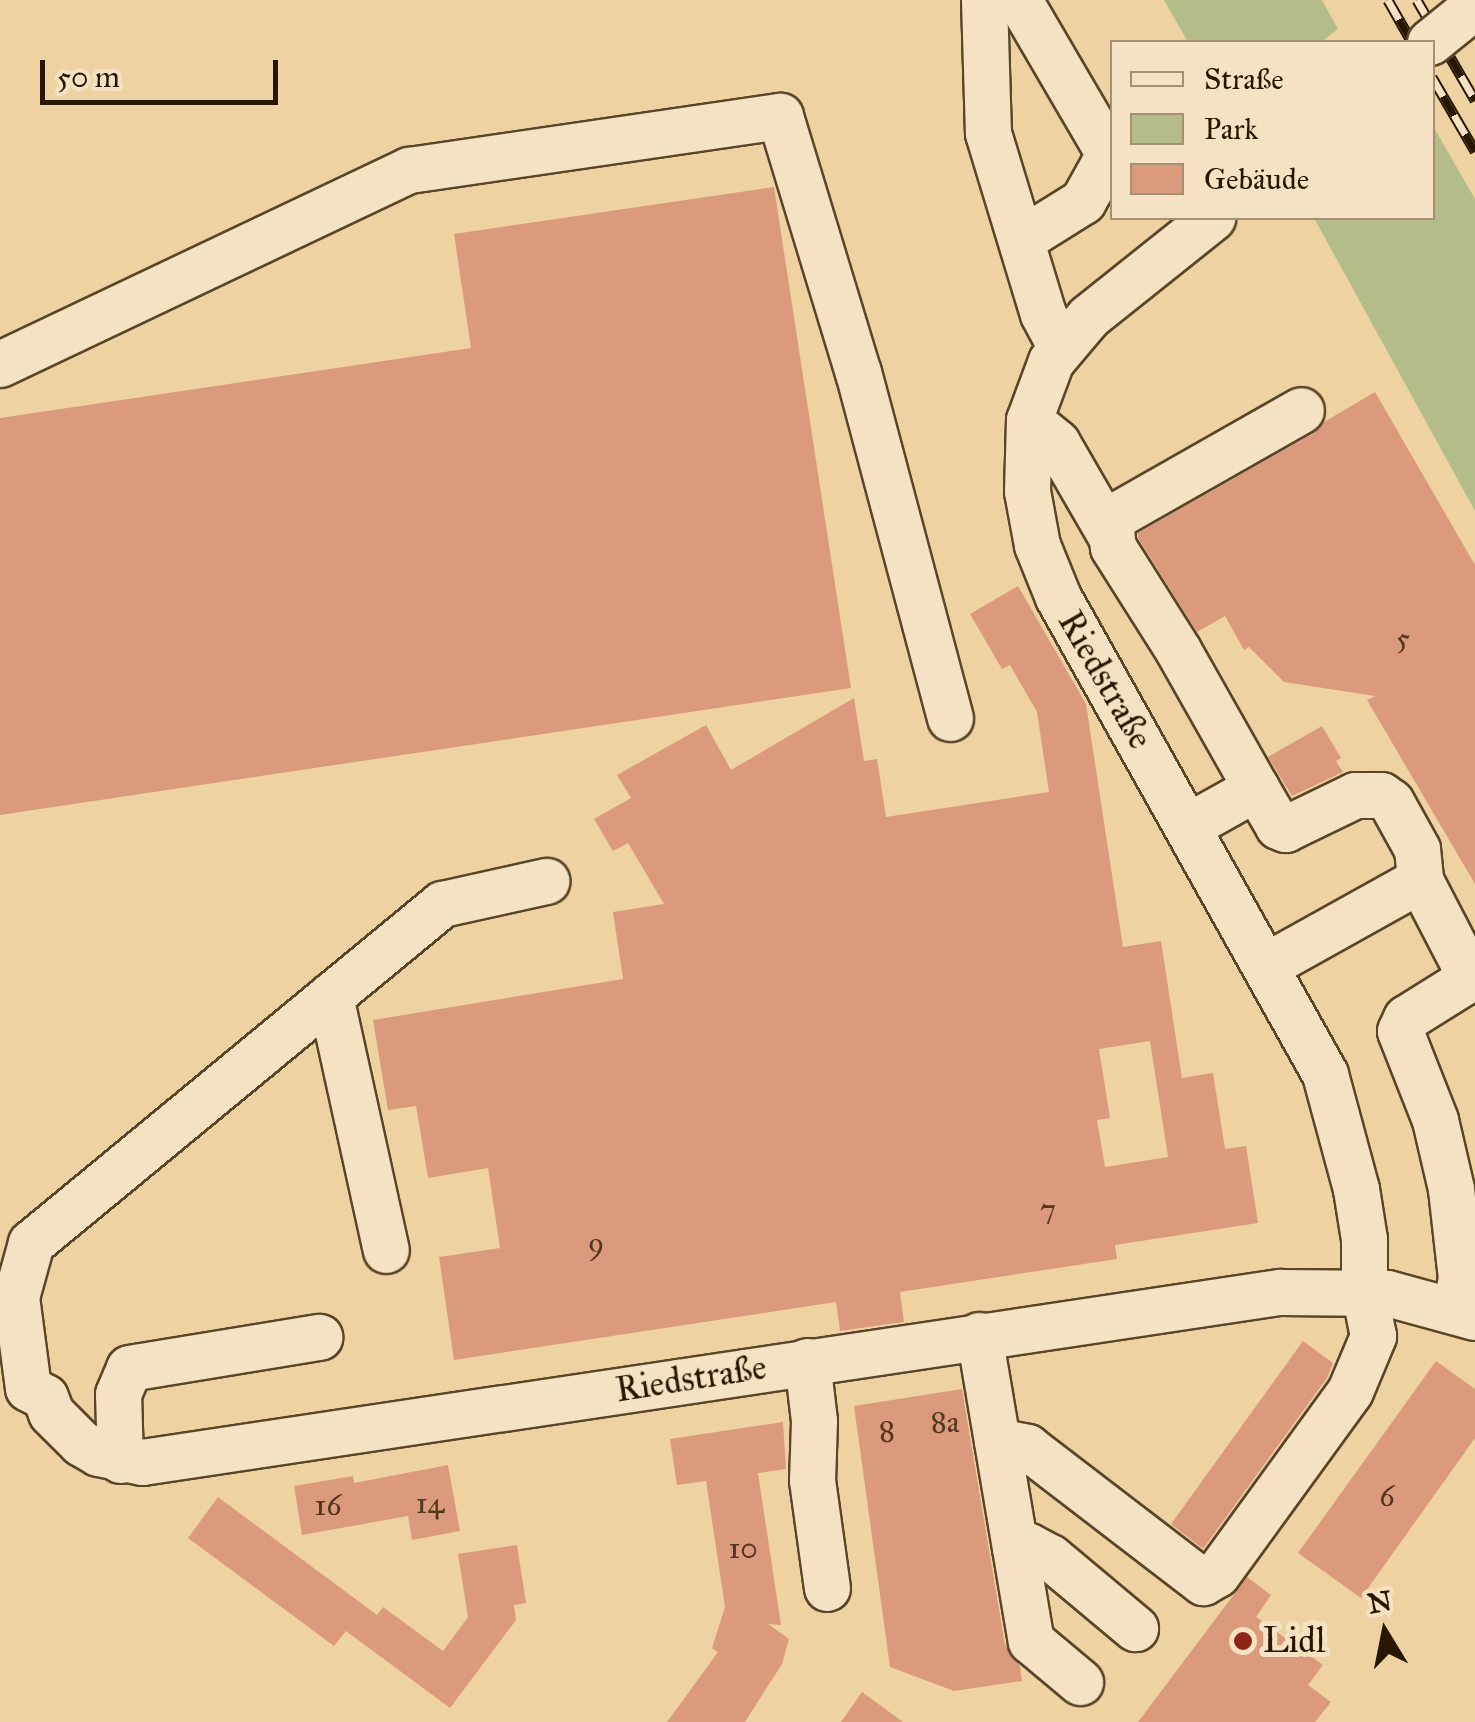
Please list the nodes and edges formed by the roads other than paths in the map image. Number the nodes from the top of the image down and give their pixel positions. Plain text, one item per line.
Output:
1 (984, 0) edge
2 (1018, 0) edge
3 (1471, 10) edge
4 (1433, 40) edge
5 (1209, 220) edge
6 (1022, 238) junction
7 (0, 364) edge
8 (1043, 384) junction
9 (1301, 410) dead end
10 (1109, 533) junction
11 (950, 718) dead end
12 (1256, 788) junction
13 (1188, 826) junction
14 (1420, 880) junction
15 (546, 881) dead end
16 (1267, 966) junction
17 (330, 996) junction
18 (19, 1245) edge
19 (386, 1250) dead end
20 (1364, 1291) junction
21 (1465, 1313) edge
22 (979, 1336) junction
23 (319, 1337) dead end
24 (806, 1361) junction
25 (997, 1441) junction
26 (120, 1460) junction
27 (1015, 1548) junction
28 (827, 1588) dead end
29 (1135, 1628) dead end
30 (1080, 1682) dead end

1 - 6 street
2 - 6 street
3 - 4 street, bridge
5 - 8 street
6 - 8 street
7 - 11 street
8 - 10 street
8 - 13 street, Riedstraße
9 - 10 street
10 - 12 street
12 - 13 street
12 - 14 street
13 - 16 street, Riedstraße
14 - 16 street
14 - 21 street
15 - 17 street
16 - 20 street, Riedstraße
17 - 18 street
17 - 19 street
18 - 26 street, Riedstraße
20 - 21 street, Riedstraße
20 - 22 street, Riedstraße
20 - 25 street
22 - 24 street, Riedstraße
22 - 25 street
23 - 26 street
24 - 26 street, Riedstraße
24 - 28 street
25 - 27 street
27 - 29 street
27 - 30 street

